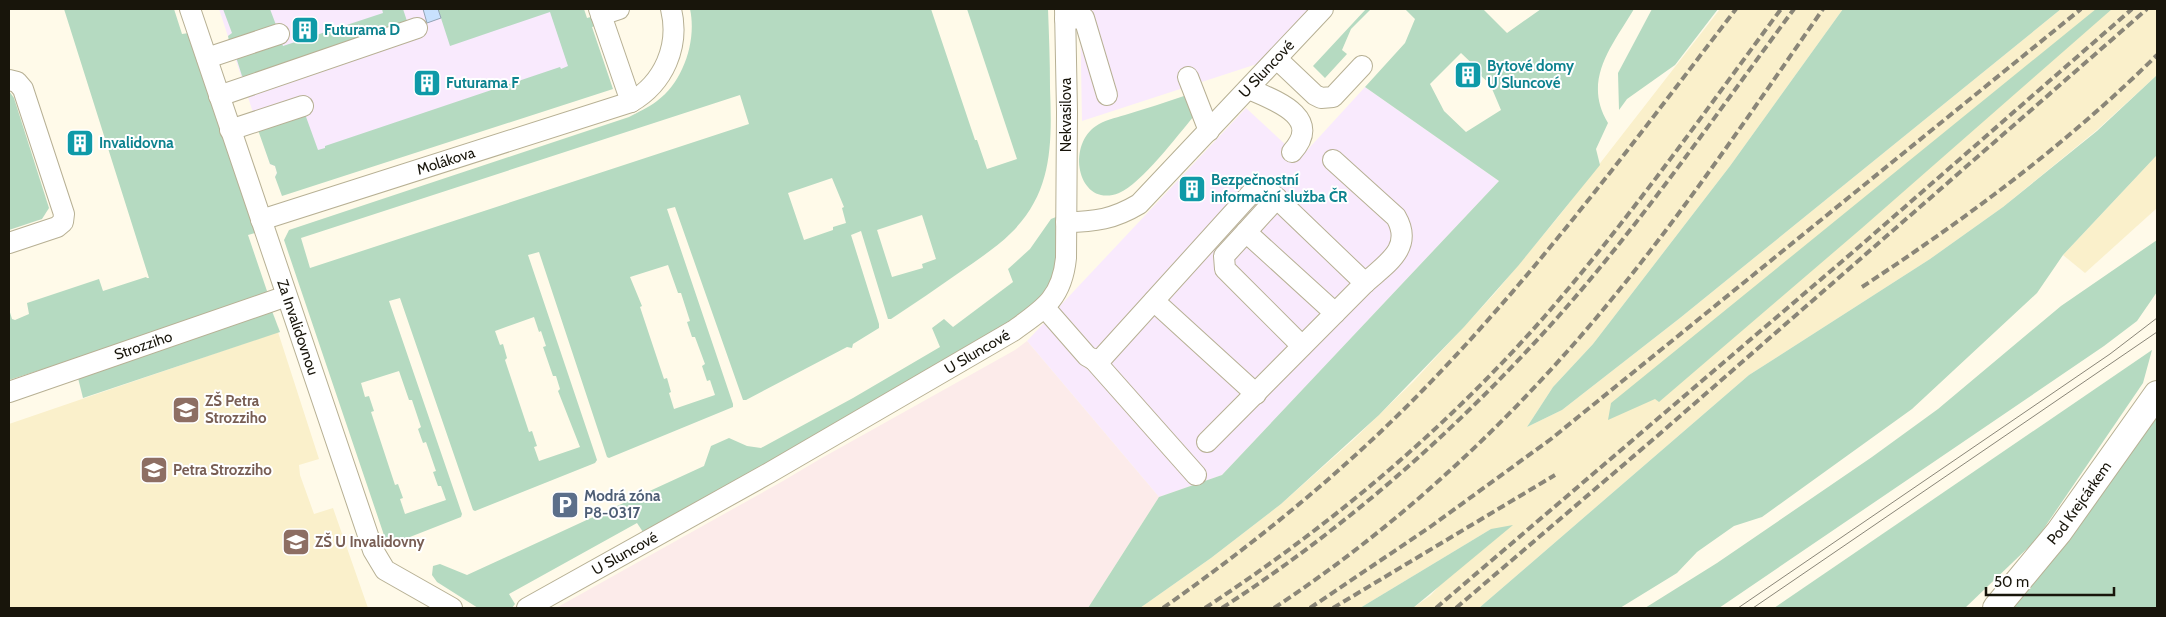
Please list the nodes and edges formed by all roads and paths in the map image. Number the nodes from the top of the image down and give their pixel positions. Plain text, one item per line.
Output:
1 (190, 9) edge
2 (671, 9) edge
3 (1323, 9) edge
4 (606, 11) edge
5 (1065, 14) edge
6 (417, 28) dead end
7 (279, 34) dead end
8 (207, 58) junction
9 (1278, 59) junction
10 (1362, 66) dead end
11 (1188, 77) dead end
12 (9, 80) edge
13 (1249, 89) junction
14 (1107, 95) dead end
15 (219, 96) junction
16 (631, 102) junction
17 (303, 106) dead end
18 (230, 130) junction
19 (1208, 131) junction
20 (1292, 152) dead end
21 (1333, 160) dead end
22 (1277, 198) junction
23 (261, 220) junction
24 (1066, 222) junction
25 (1246, 232) junction
26 (9, 243) edge
27 (1207, 243) junction
28 (1224, 256) junction
29 (1365, 283) junction
30 (278, 299) dead end
31 (1154, 301) junction
32 (1044, 308) junction
33 (1335, 314) junction
34 (1302, 346) junction
35 (1094, 360) junction
36 (9, 392) edge
37 (1256, 394) junction
38 (2157, 394) edge
39 (1207, 442) dead end
40 (1196, 475) dead end
41 (452, 608) edge
42 (527, 608) edge
43 (1996, 608) edge

1 - 8 street, Za Invalidovnou
2 - 16 street, Molákova
3 - 9 street, U Sluncové
4 - 16 street
5 - 14 street
5 - 24 street, Nekvasilova
6 - 15 street
7 - 8 street
8 - 15 street, Za Invalidovnou
9 - 10 street
9 - 13 street, U Sluncové
11 - 19 street
12 - 26 street
13 - 19 street, U Sluncové
13 - 20 street
15 - 18 street, Za Invalidovnou
16 - 23 street, Molákova
17 - 18 street
18 - 23 street, Za Invalidovnou
19 - 24 street, U Sluncové
21 - 29 street
22 - 25 street
22 - 27 street
22 - 29 street
23 - 41 street, Za Invalidovnou
24 - 32 street, U Sluncové
25 - 28 street
25 - 33 street
27 - 28 street
27 - 31 street
28 - 34 street
29 - 33 street
30 - 36 street, Strozziho
31 - 35 street
31 - 37 street
32 - 35 street
32 - 42 street, U Sluncové
33 - 34 street
34 - 37 street
35 - 40 street
37 - 39 street
38 - 43 main road, Pod Krejcárkem

